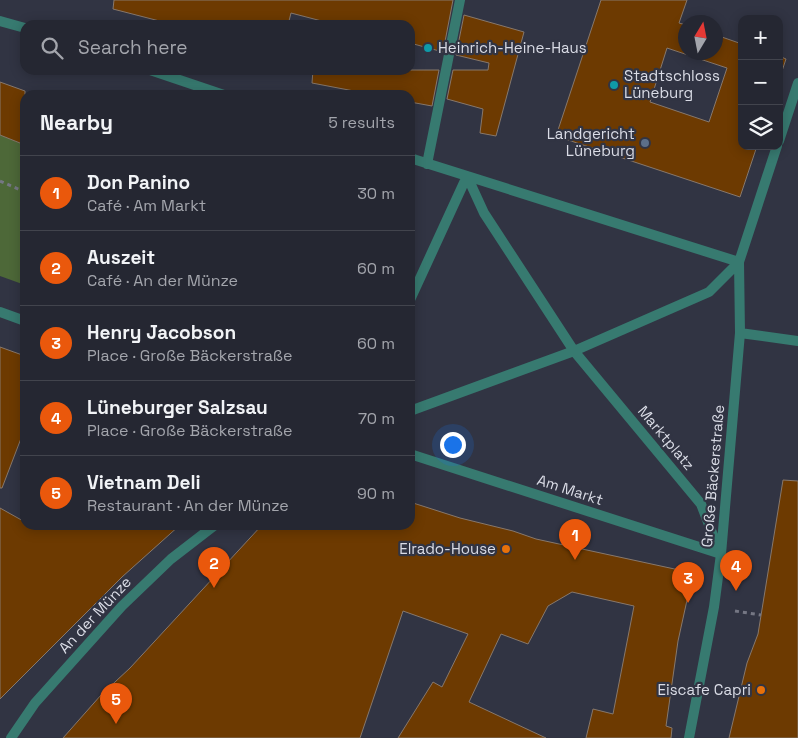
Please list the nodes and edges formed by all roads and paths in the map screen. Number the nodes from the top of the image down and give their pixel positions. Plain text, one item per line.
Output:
1 (460, 0) edge
2 (0, 20) edge
3 (20, 26) edge
4 (165, 75) edge
5 (798, 83) edge
6 (209, 90) edge
7 (783, 129) edge
8 (777, 150) edge
9 (415, 160) edge
10 (427, 164) junction
11 (466, 176) junction
12 (0, 181) edge
13 (20, 190) edge
14 (739, 262) junction
15 (415, 289) edge
16 (0, 312) edge
17 (20, 319) edge
18 (740, 333) junction
19 (798, 341) edge
20 (574, 350) junction
21 (415, 408) edge
22 (415, 456) edge
23 (209, 530) edge
24 (721, 554) junction
25 (10, 738) edge
26 (689, 738) edge

1 - 10 street
2 - 3 street
4 - 6 street
5 - 7 street
8 - 14 street
9 - 10 street
10 - 11 street
11 - 14 street
11 - 15 street
11 - 20 street, Marktplatz
12 - 13 path
14 - 18 street, Große Bäckerstraße
14 - 20 street
16 - 17 street
18 - 19 street
18 - 24 street, Große Bäckerstraße
20 - 21 street
20 - 24 street, Marktplatz
22 - 24 street, Am Markt
23 - 25 street, An der Münze
24 - 26 street, Große Bäckerstraße

